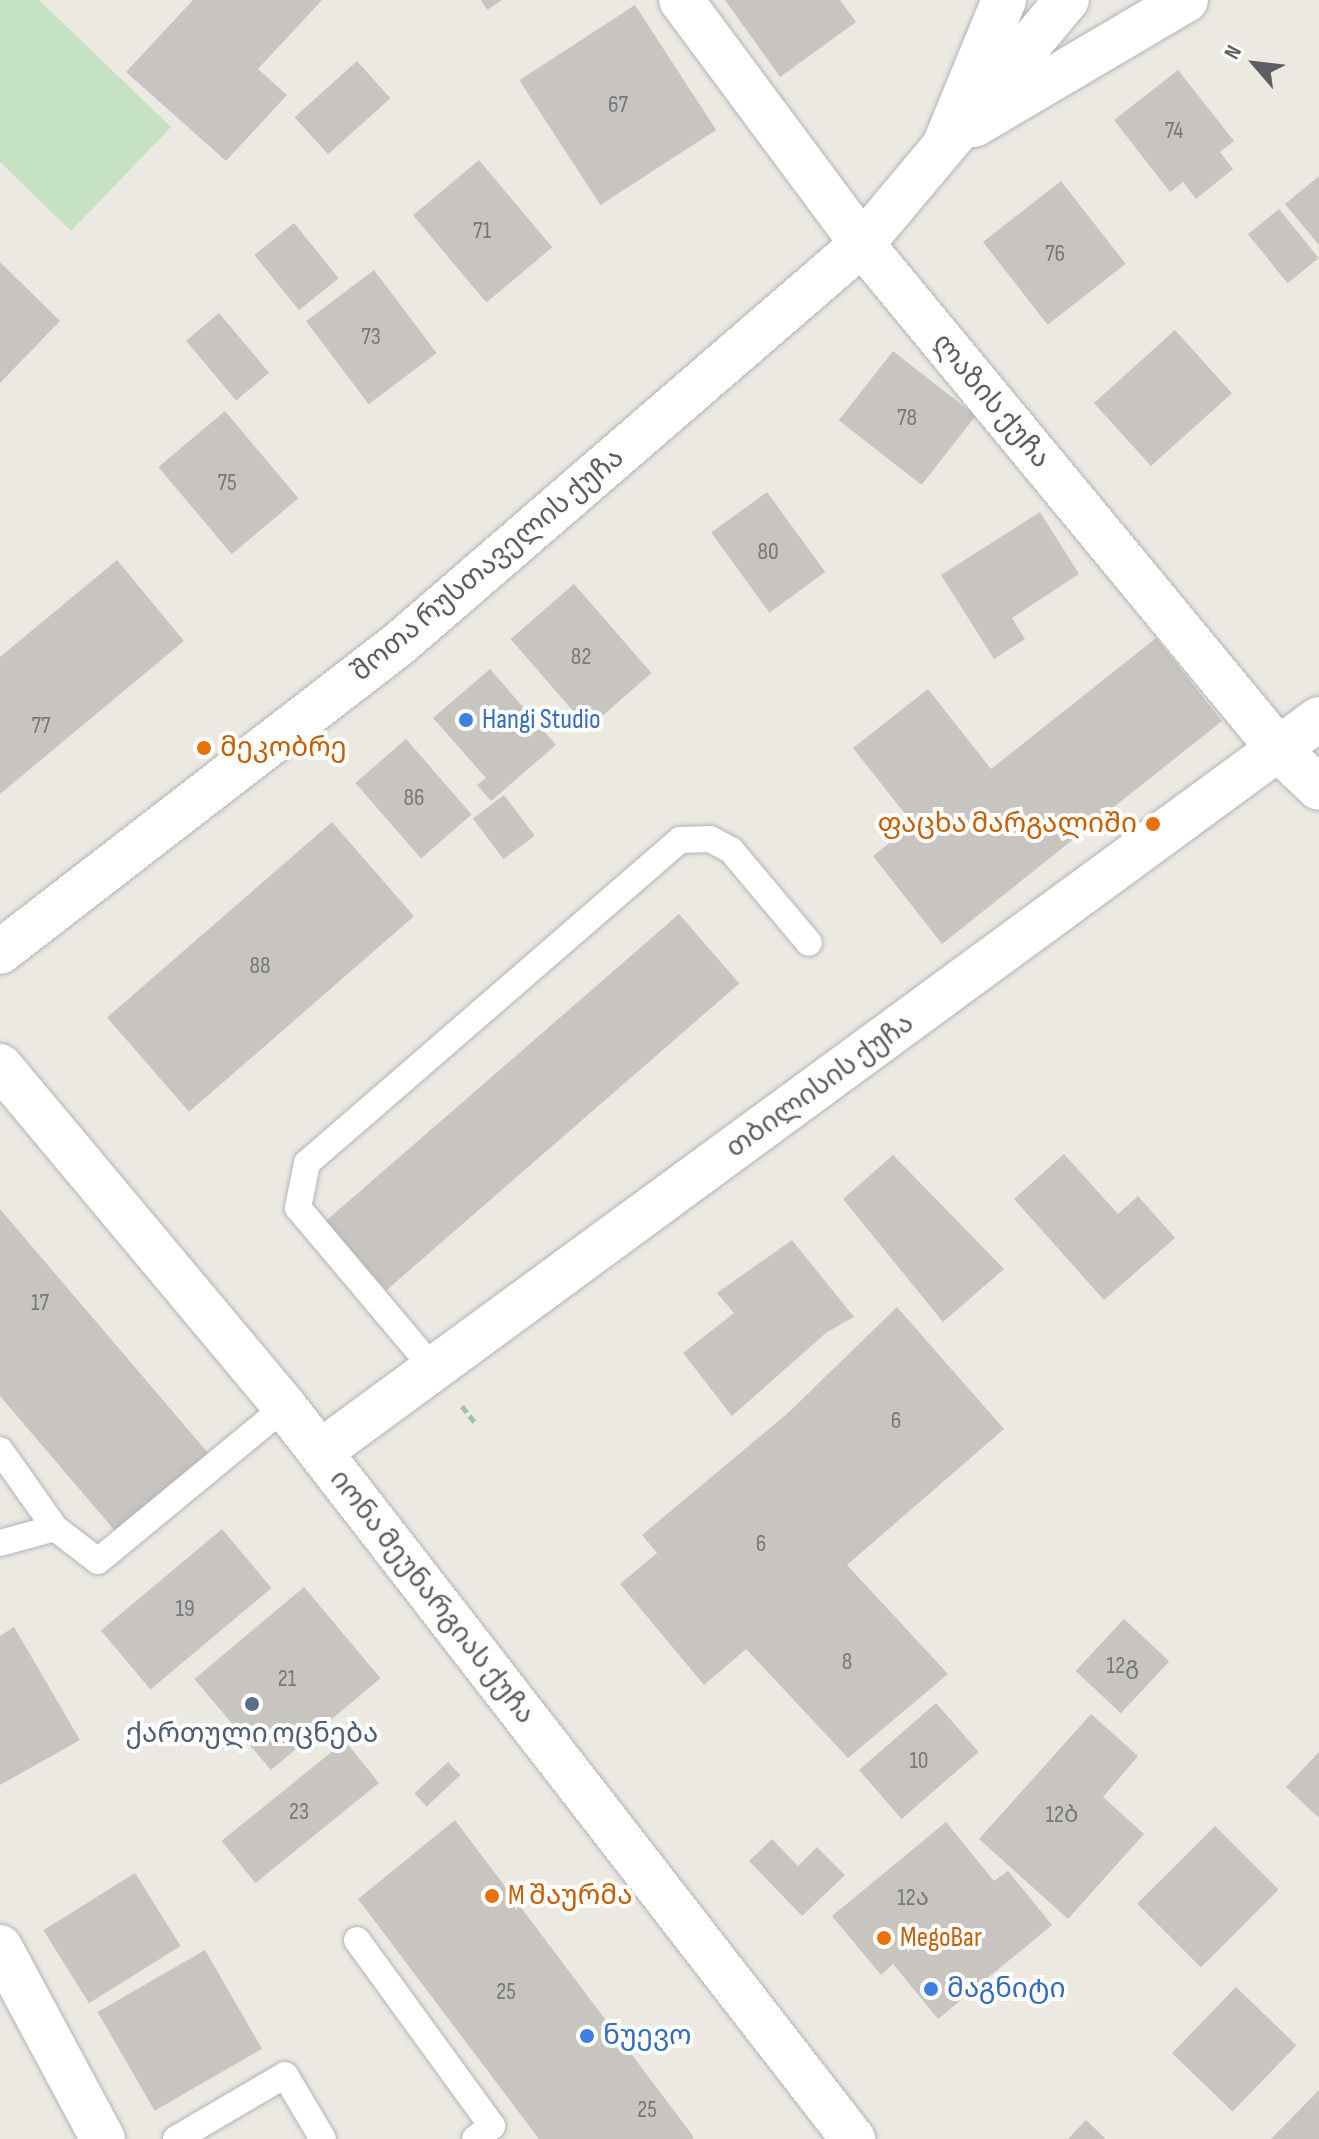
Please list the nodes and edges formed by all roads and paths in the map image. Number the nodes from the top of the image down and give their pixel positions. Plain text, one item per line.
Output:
1 (681, 0) edge
2 (1004, 0) edge
3 (1067, 0) edge
4 (1186, 0) edge
5 (945, 143) junction
6 (862, 244) junction
7 (1319, 719) edge
8 (1281, 752) junction
9 (1319, 788) edge
10 (809, 943) dead end
11 (0, 952) edge
12 (0, 1066) edge
13 (432, 1367) junction
14 (285, 1407) junction
15 (0, 1450) edge
16 (320, 1452) junction
17 (55, 1528) junction
18 (0, 1543) edge
19 (357, 1940) dead end
20 (0, 1947) edge
21 (103, 2139) edge
22 (176, 2139) edge
23 (323, 2139) edge
24 (475, 2139) edge
25 (853, 2139) edge

1 - 6 street, ლაზის ქუჩა
2 - 5 street
3 - 5 street, შოთა რუსთაველის ქუჩა
4 - 5 street, შოთა რუსთაველის ქუჩა
5 - 6 street, შოთა რუსთაველის ქუჩა
6 - 8 street, ლაზის ქუჩა
6 - 11 street, შოთა რუსთაველის ქუჩა
7 - 8 street, თბილისის ქუჩა
8 - 9 street, ლაზის ქუჩა
8 - 13 street, თბილისის ქუჩა
10 - 13 lane
12 - 14 street, იონა მეუნარგიას ქუჩა
13 - 16 street, თბილისის ქუჩა
14 - 16 street, იონა მეუნარგიას ქუჩა
14 - 17 lane
15 - 17 lane
16 - 25 street, იონა მეუნარგიას ქუჩა
17 - 18 lane
19 - 24 lane
20 - 21 street
22 - 23 lane

